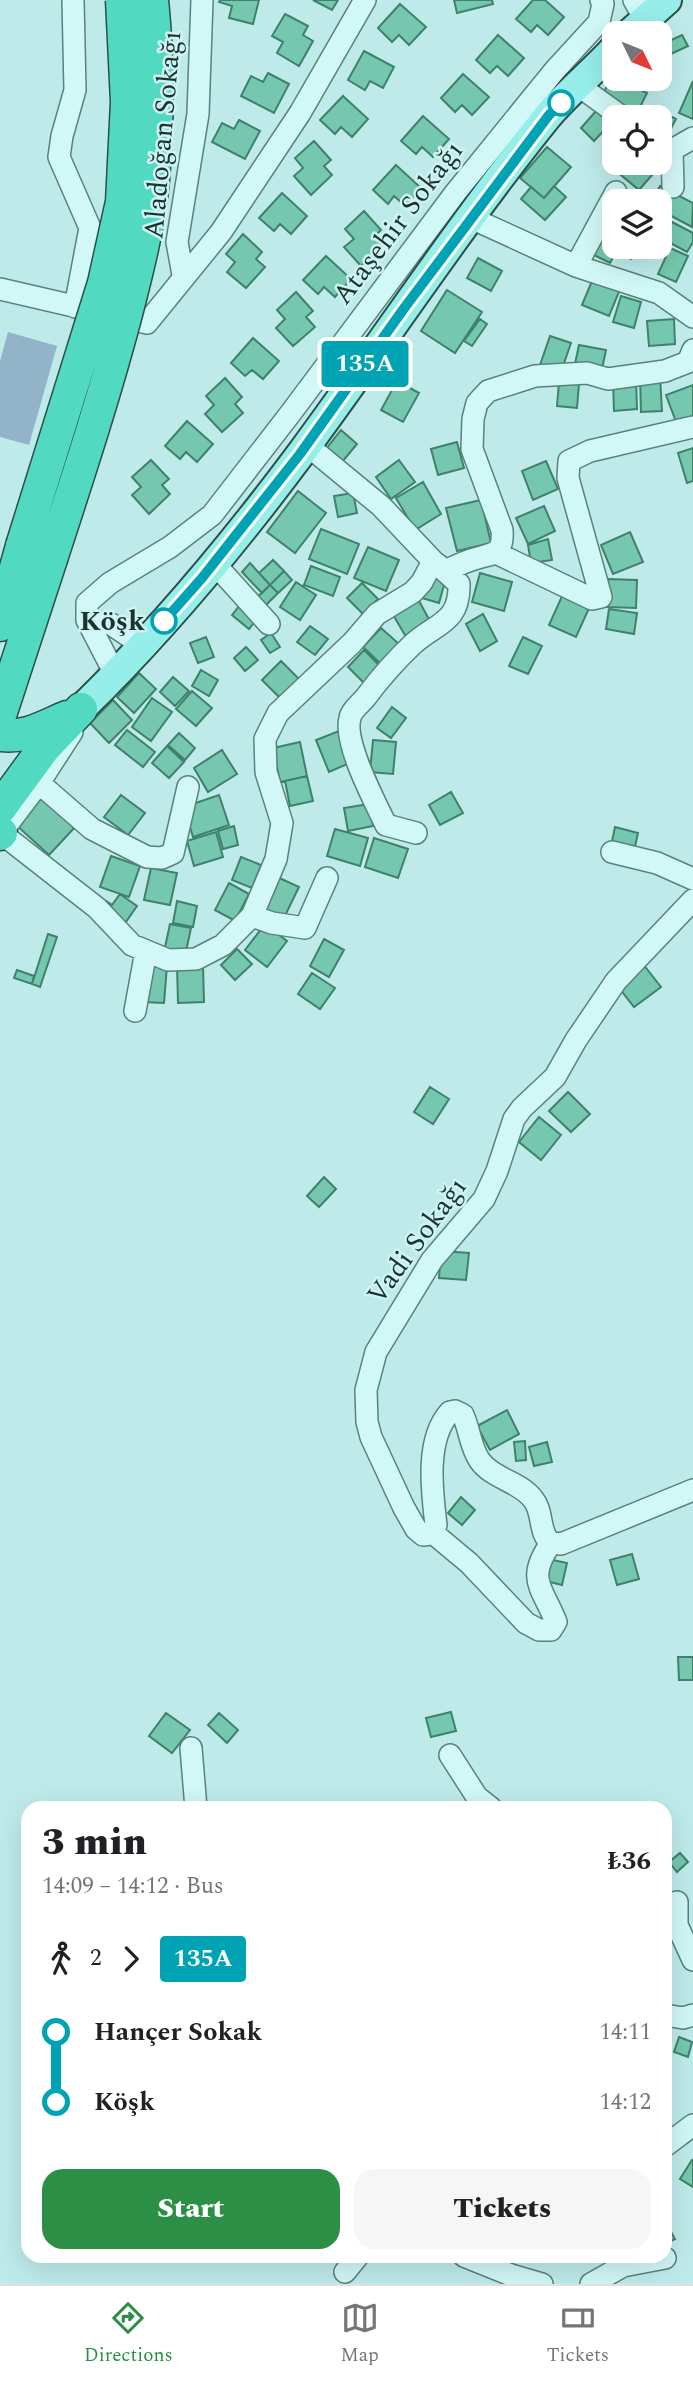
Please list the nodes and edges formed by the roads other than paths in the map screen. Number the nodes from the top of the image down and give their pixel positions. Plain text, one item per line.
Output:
1 (74, 0) edge
2 (121, 0) edge
3 (152, 0) edge
4 (202, 0) edge
5 (365, 0) edge
6 (601, 0) edge
7 (667, 0) edge
8 (636, 17) edge
9 (602, 62) edge
10 (579, 86) junction
11 (605, 105) edge
12 (693, 138) edge
13 (672, 145) edge
14 (671, 175) edge
15 (673, 187) dead end
16 (471, 218) junction
17 (602, 218) edge
18 (576, 266) junction
19 (183, 275) junction
20 (0, 289) edge
21 (75, 307) junction
22 (693, 317) edge
23 (693, 350) edge
24 (693, 427) edge
25 (307, 445) junction
26 (496, 553) junction
27 (214, 563) junction
28 (439, 566) junction
29 (88, 620) junction
30 (268, 624) dead end
31 (0, 625) edge
32 (142, 645) junction
33 (116, 676) junction
34 (5, 702) edge
35 (75, 713) junction
36 (0, 735) edge
37 (44, 748) junction
38 (0, 764) edge
39 (39, 783) junction
40 (188, 787) dead end
41 (0, 808) edge
42 (0, 833) edge
43 (416, 833) dead end
44 (612, 852) dead end
45 (327, 878) dead end
46 (693, 879) edge
47 (693, 900) edge
48 (252, 916) junction
49 (146, 951) junction
50 (135, 1011) dead end
51 (693, 1490) edge
52 (433, 1533) junction
53 (551, 1543) junction
54 (191, 1748) dead end
55 (450, 1755) dead end
56 (195, 1801) edge
57 (482, 1801) edge
58 (672, 1899) edge
59 (672, 1902) edge
60 (693, 1918) edge
61 (693, 1960) edge
62 (693, 2015) edge
63 (672, 2016) edge
64 (693, 2125) edge
65 (672, 2141) edge
66 (481, 2263) edge
67 (639, 2263) edge
68 (542, 2284) edge
69 (591, 2284) edge

1 - 21 street
2 - 31 highway, bridge
3 - 34 highway, bridge
4 - 19 street, Aladoğan Sokağı
5 - 19 street
6 - 29 street, Ataşehir Sokağı
7 - 8 main road
9 - 10 main road
10 - 11 street
10 - 16 main road
12 - 13 street
14 - 15 street
16 - 18 street
16 - 25 main road
17 - 18 street
18 - 22 street
19 - 21 street
20 - 21 street
23 - 26 street
24 - 26 street
25 - 27 main road
25 - 28 street
26 - 28 street
27 - 30 street
27 - 32 main road
28 - 43 street
28 - 48 street
29 - 32 street
29 - 33 street
32 - 33 main road
33 - 35 main road
34 - 35 highway
35 - 36 highway
35 - 37 highway
35 - 39 street
37 - 38 highway
37 - 41 highway
39 - 40 street
39 - 42 street
42 - 49 street
44 - 46 street
45 - 48 street
47 - 52 street, Vadi Sokağı
48 - 49 street
49 - 50 street
51 - 53 street
52 - 53 street
52 - 53 street
54 - 56 street
55 - 57 street
58 - 60 street
59 - 61 street
62 - 63 street
64 - 65 street
66 - 68 street
67 - 69 street

